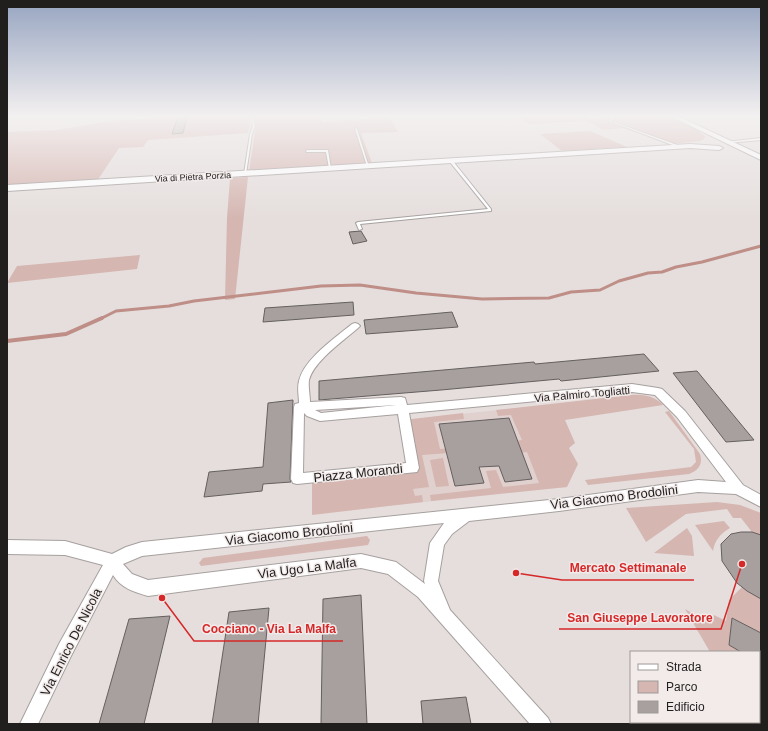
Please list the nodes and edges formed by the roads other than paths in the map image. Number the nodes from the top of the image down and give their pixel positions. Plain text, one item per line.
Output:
1 (250, 151) edge
2 (327, 151) edge
3 (363, 151) edge
4 (601, 151) edge
5 (733, 151) edge
6 (746, 151) edge
7 (761, 159) edge
8 (451, 161) junction
9 (368, 166) junction
10 (327, 169) junction
11 (248, 174) junction
12 (7, 188) edge
13 (360, 229) dead end
14 (355, 326) dead end
15 (305, 407) junction
16 (402, 410) junction
17 (738, 489) junction
18 (761, 501) edge
19 (467, 514) junction
20 (7, 547) edge
21 (113, 561) junction
22 (445, 618) junction
23 (29, 724) edge
24 (542, 724) edge

1 - 11 lane
2 - 10 lane
3 - 9 lane
4 - 8 street, Via di Pietra Porzia
5 - 7 street
6 - 7 street
8 - 9 street, Via di Pietra Porzia
8 - 13 lane
9 - 10 street, Via di Pietra Porzia
10 - 11 street, Via di Pietra Porzia
11 - 12 street, Via di Pietra Porzia
14 - 15 street
15 - 16 street
15 - 16 street, Piazza Morandi
16 - 17 street, Via Palmiro Togliatti
17 - 18 street, Via Palmiro Togliatti
17 - 19 street, Via Giacomo Brodolini
19 - 21 street, Via Giacomo Brodolini
19 - 22 street
20 - 21 street
21 - 22 street, Via Ugo La Malfa
21 - 23 street, Via Enrico De Nicola
22 - 24 street, Via Ugo La Malfa

